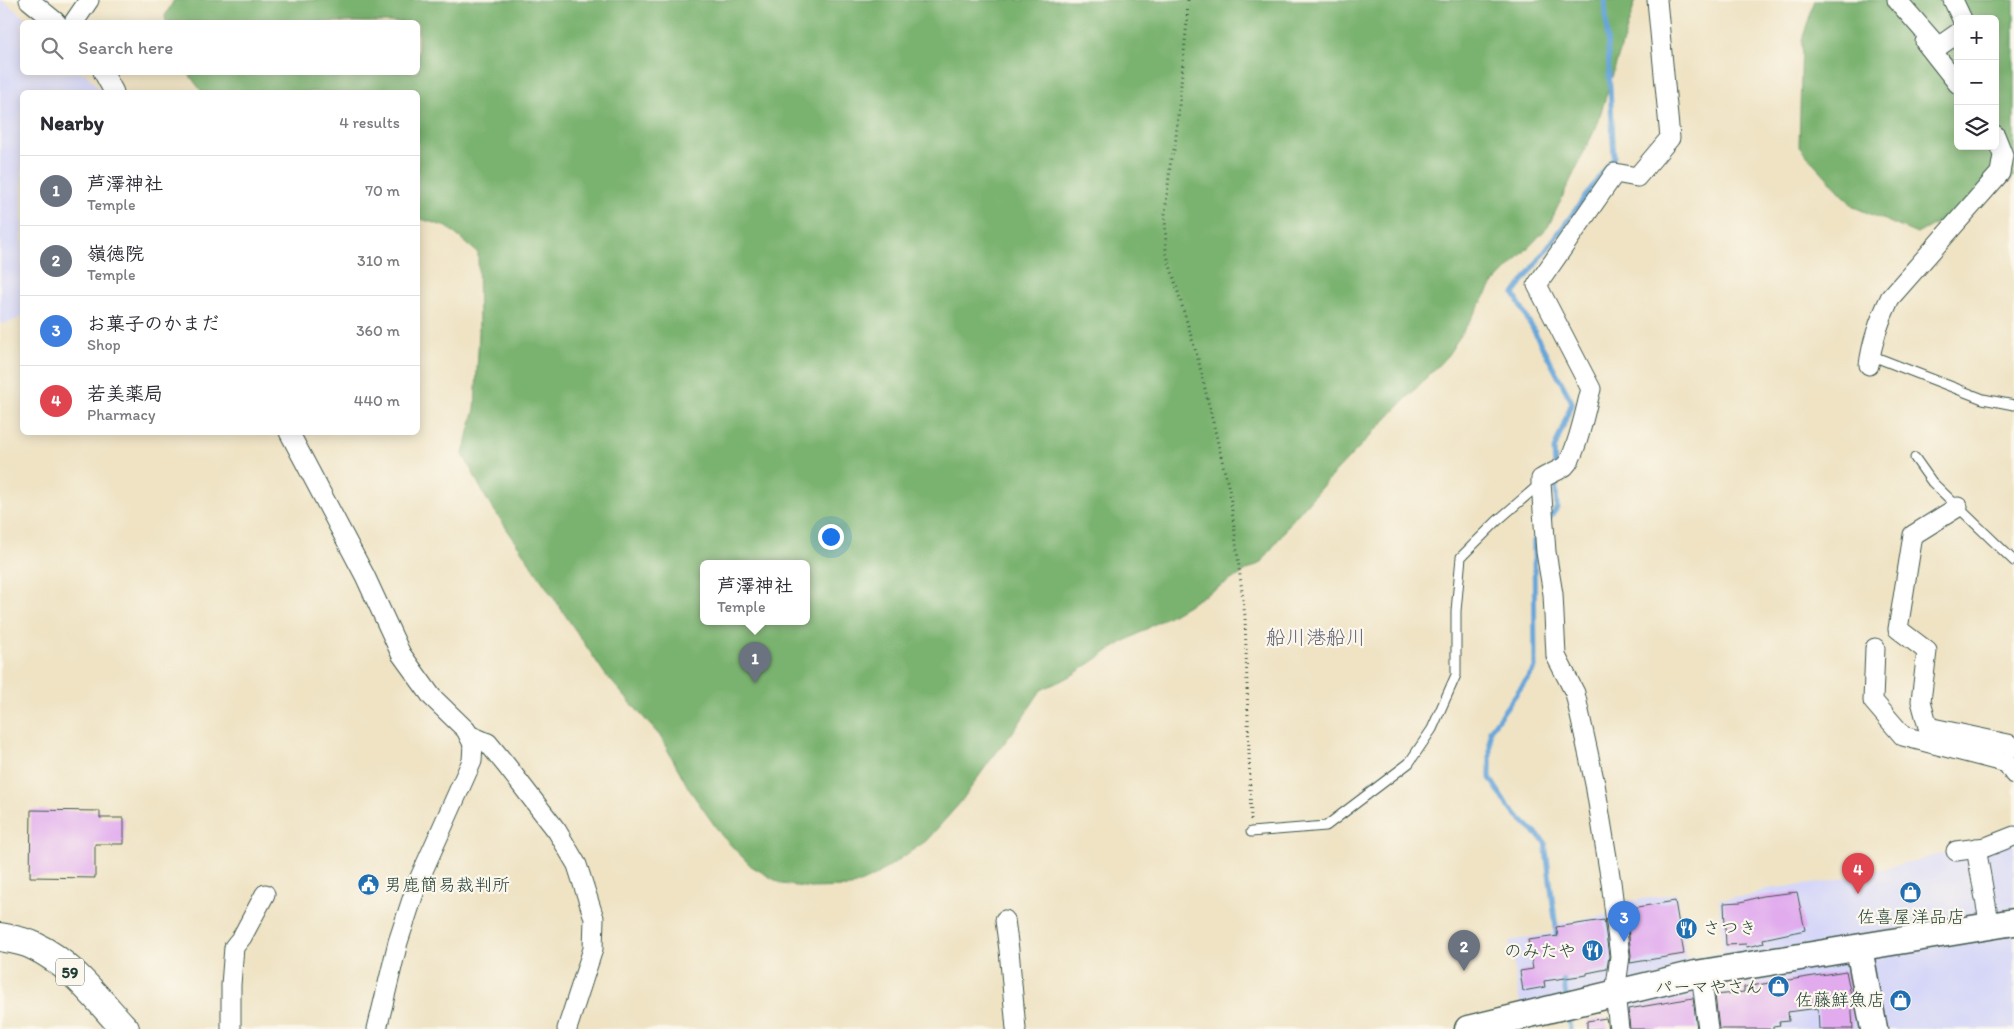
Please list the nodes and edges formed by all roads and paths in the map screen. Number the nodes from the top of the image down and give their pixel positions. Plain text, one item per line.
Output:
1 (29, 0) edge
2 (89, 0) edge
3 (1188, 0) edge
4 (1657, 0) edge
5 (1897, 0) edge
6 (1953, 0) edge
7 (1960, 15) edge
8 (54, 20) edge
9 (75, 20) edge
10 (1954, 36) edge
11 (1925, 42) dead end
12 (105, 75) edge
13 (1954, 79) edge
14 (113, 90) edge
15 (1999, 145) edge
16 (1870, 360) joint
17 (2014, 405) edge
18 (292, 435) edge
19 (1915, 458) dead end
20 (1541, 482) junction
21 (1958, 507) junction
22 (2014, 561) edge
23 (1875, 648) dead end
24 (469, 735) junction
25 (2014, 747) edge
26 (2014, 774) edge
27 (1251, 832) joint
28 (2014, 836) edge
29 (1976, 848) junction
30 (1956, 851) dead end
31 (265, 894) dead end
32 (1005, 920) dead end
33 (2002, 924) edge
34 (0, 937) edge
35 (1859, 948) junction
36 (1701, 973) junction
37 (1615, 992) junction
38 (125, 1029) edge
39 (231, 1029) edge
40 (377, 1029) edge
41 (567, 1029) edge
42 (1016, 1029) edge
43 (1468, 1029) edge
44 (1619, 1029) edge
45 (1708, 1029) edge
46 (1874, 1029) edge

1 - 8 street
2 - 9 street
3 - 27 path
4 - 20 street
5 - 10 street
6 - 7 street
11 - 13 street
12 - 14 street
15 - 16 street
16 - 17 lane
18 - 24 street
19 - 21 lane
20 - 27 lane
20 - 37 street
21 - 22 lane
21 - 25 street
23 - 26 street
24 - 40 street
24 - 41 street
28 - 29 street
29 - 30 street
29 - 33 street
31 - 39 street
32 - 42 street
33 - 35 street
34 - 38 main road, 59
35 - 36 street
35 - 46 street
36 - 37 street
36 - 45 street
37 - 43 street
37 - 44 street

